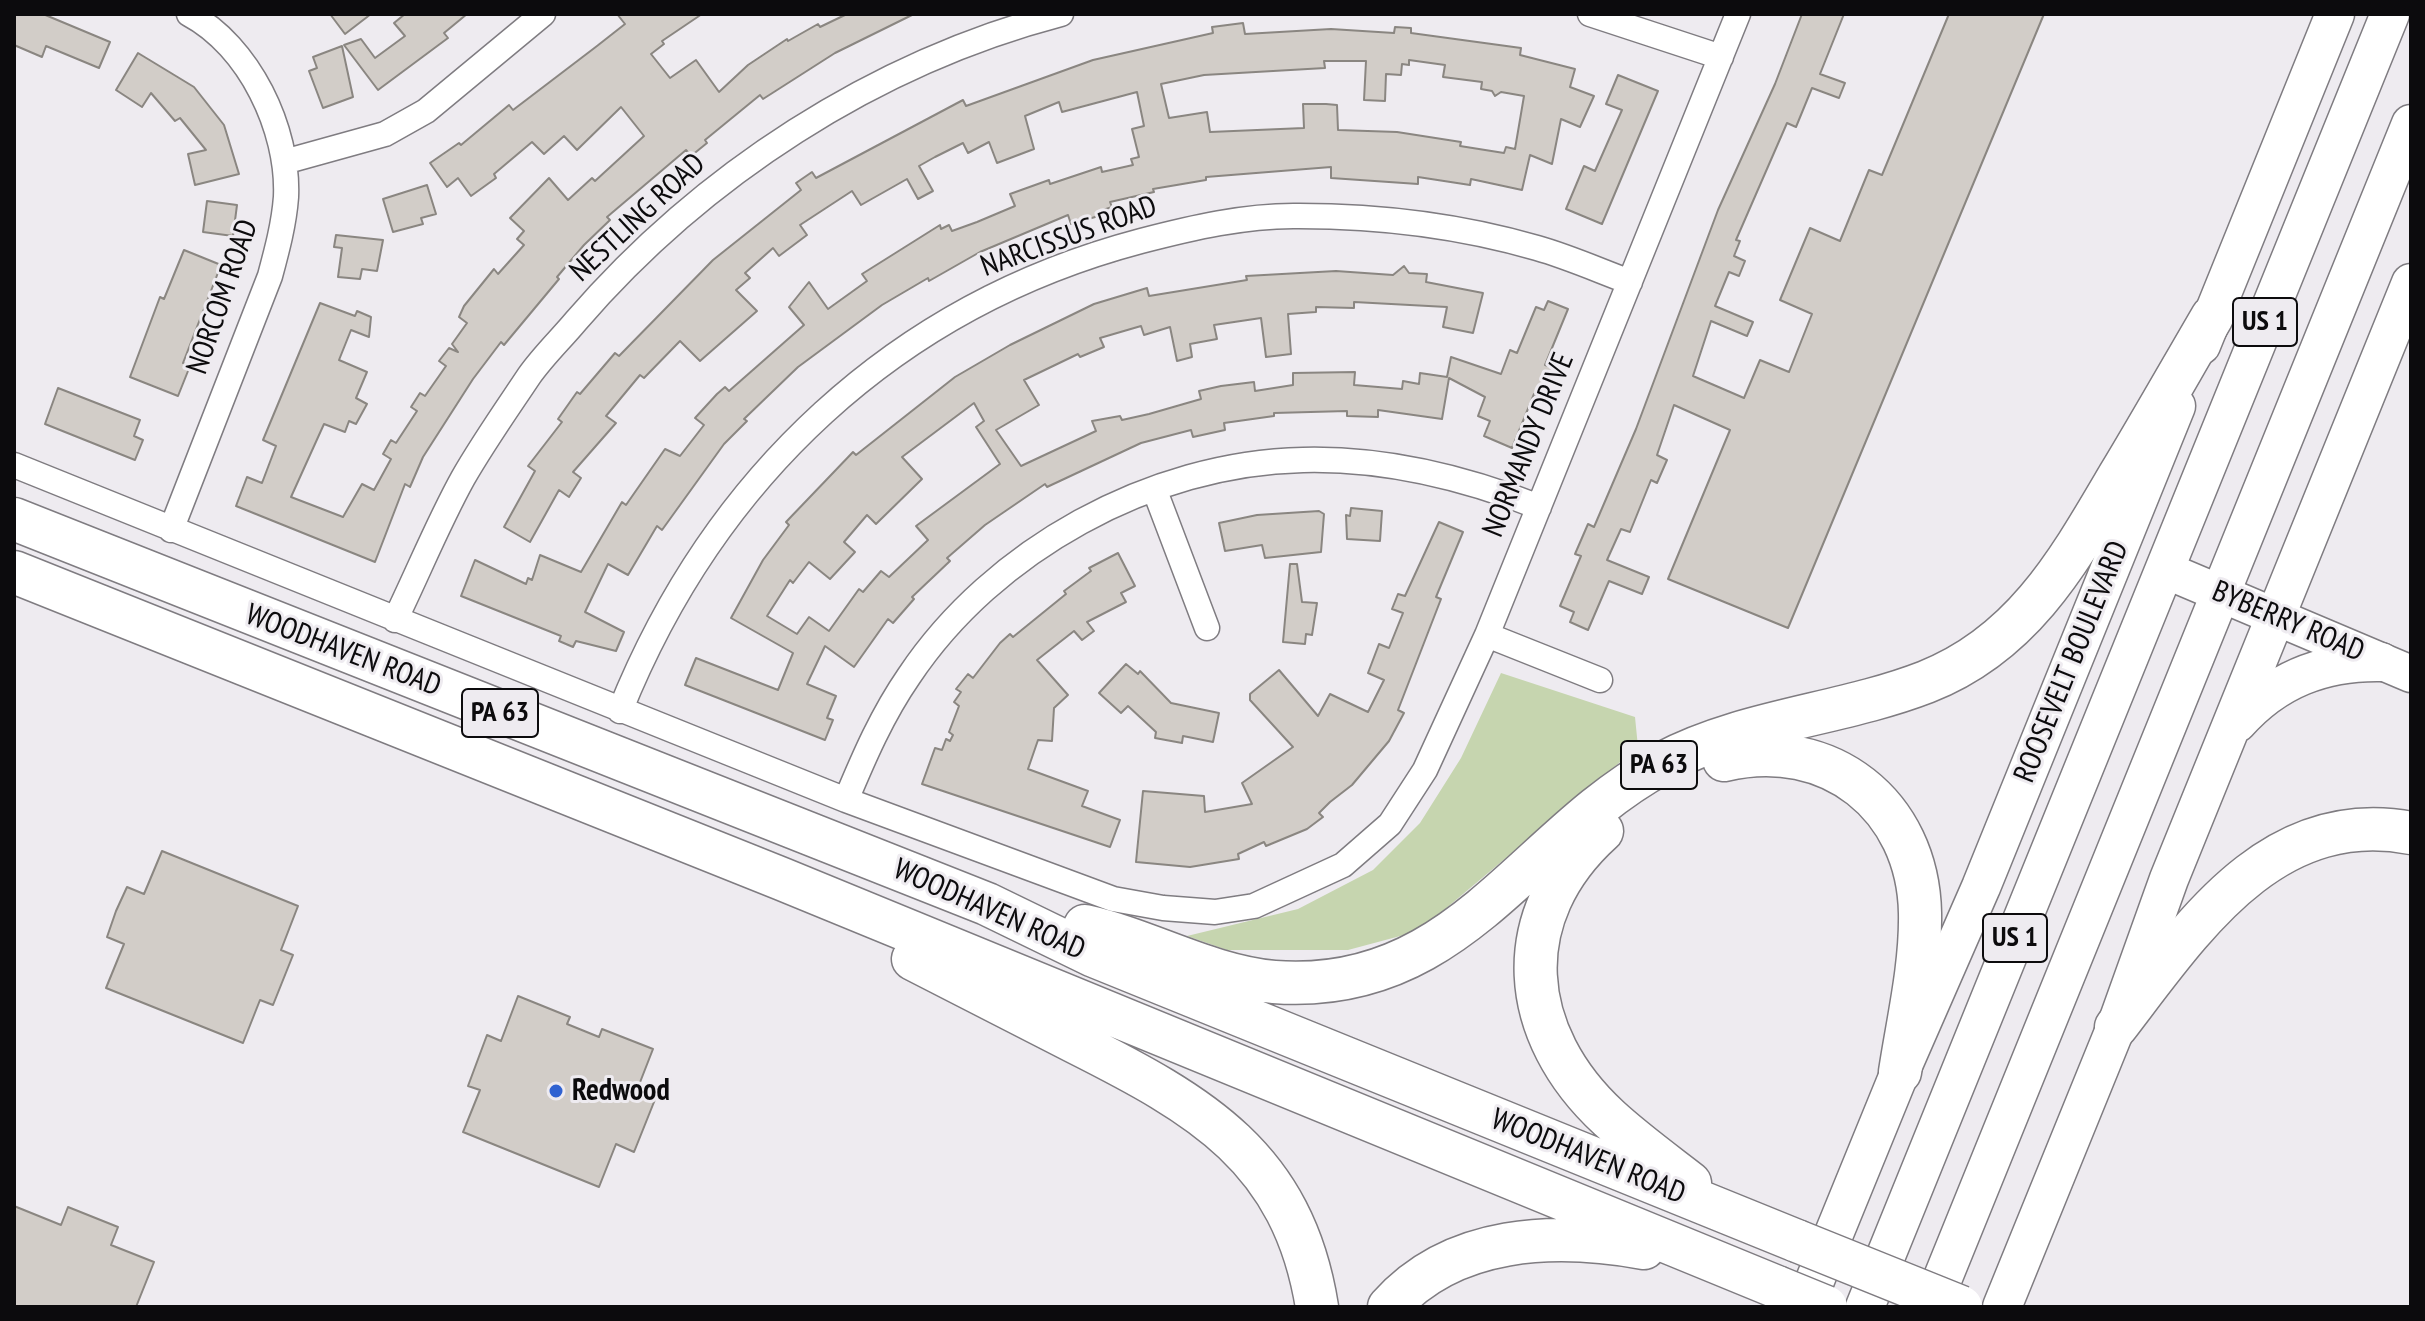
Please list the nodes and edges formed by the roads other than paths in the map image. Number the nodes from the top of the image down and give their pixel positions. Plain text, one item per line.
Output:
1 (189, 14) edge
2 (543, 14) edge
3 (1061, 14) edge
4 (1590, 14) edge
5 (1738, 14) edge
6 (2335, 14) edge
7 (2390, 14) edge
8 (1721, 57) junction
9 (2411, 124) edge
10 (284, 162) junction
11 (1630, 282) junction
12 (2411, 283) edge
13 (2212, 317) junction
14 (14, 465) edge
15 (1155, 491) junction
16 (1539, 507) junction
17 (14, 519) edge
18 (171, 530) junction
19 (2165, 570) junction
20 (14, 572) edge
21 (2221, 593) junction
22 (2275, 617) junction
23 (395, 620) junction
24 (1207, 628) dead end
25 (1487, 635) junction
26 (2396, 668) edge
27 (1600, 680) dead end
28 (620, 711) junction
29 (2228, 734) junction
30 (846, 800) junction
31 (2411, 833) edge
32 (1333, 870) joint
33 (782, 879) junction
34 (987, 904) junction
35 (2116, 1027) junction
36 (1900, 1072) junction
37 (1728, 1214) junction
38 (1716, 1261) junction
39 (1791, 1297) edge
40 (1317, 1307) edge
41 (1389, 1307) edge
42 (1826, 1307) edge
43 (1865, 1307) edge
44 (1931, 1307) edge
45 (1961, 1307) edge
46 (2002, 1307) edge

1 - 10 street, NORCOM ROAD
2 - 10 street
3 - 23 street, NESTLING ROAD
4 - 8 street
5 - 8 street, NORMANDY DRIVE
6 - 13 highway, ROOSEVELT BOULEVARD / US 1
7 - 19 highway, ROOSEVELT BOULEVARD / US 1
8 - 11 street, NORMANDY DRIVE
9 - 21 highway, US 1
10 - 18 street, NORCOM ROAD
11 - 16 street, NORMANDY DRIVE
11 - 28 street, NARCISSUS ROAD
12 - 22 highway
13 - 34 highway, PA 63
13 - 36 highway, ROOSEVELT BOULEVARD / US 1
14 - 18 street, WOODHAVEN ROAD
15 - 16 street
15 - 24 street
15 - 30 street
16 - 25 street, NORMANDY DRIVE
17 - 34 highway, WOODHAVEN ROAD / PA 63
18 - 23 street, WOODHAVEN ROAD
19 - 21 main road, BYBERRY ROAD
19 - 43 highway, ROOSEVELT BOULEVARD / US 1
20 - 33 highway, WOODHAVEN ROAD / PA 63
21 - 22 main road, BYBERRY ROAD
21 - 44 highway, US 1
22 - 26 main road, BYBERRY ROAD
22 - 29 highway
23 - 28 street, WOODHAVEN ROAD
25 - 27 street
25 - 32 street, NORMANDY DRIVE
26 - 29 highway
28 - 30 street, WOODHAVEN ROAD
29 - 35 highway
30 - 32 street, WOODHAVEN ROAD
31 - 35 highway
33 - 38 highway, WOODHAVEN ROAD / PA 63
33 - 40 highway
34 - 37 highway, WOODHAVEN ROAD
35 - 46 highway
36 - 37 highway
36 - 39 highway, ROOSEVELT BOULEVARD / US 1
37 - 45 highway, WOODHAVEN ROAD, bridge
38 - 39 highway, WOODHAVEN ROAD / PA 63
38 - 41 highway
39 - 42 highway, WOODHAVEN ROAD / PA 63, bridge

